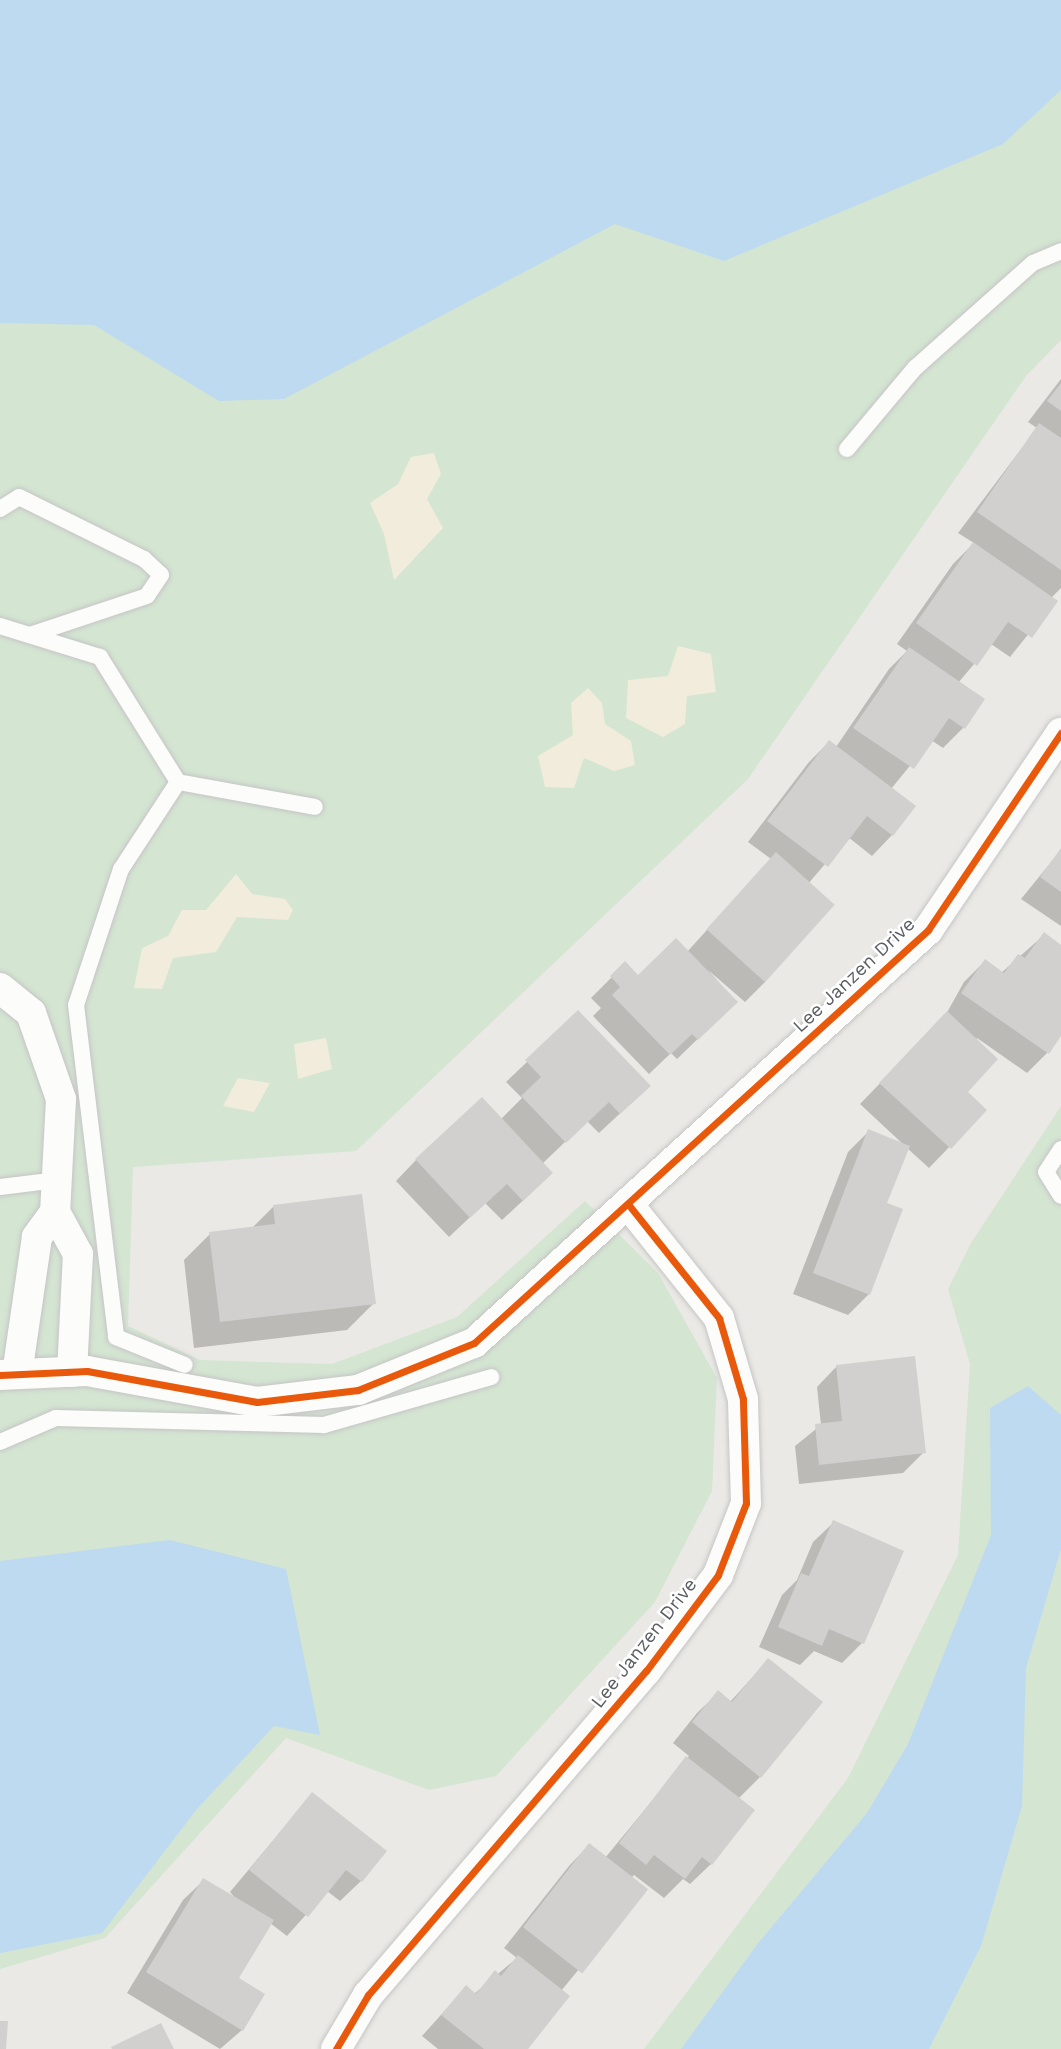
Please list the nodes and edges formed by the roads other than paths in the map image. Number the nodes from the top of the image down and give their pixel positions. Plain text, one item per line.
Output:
1 (1061, 251) edge
2 (847, 449) dead end
3 (0, 509) edge
4 (0, 626) edge
5 (30, 635) junction
6 (1061, 733) edge
7 (178, 782) junction
8 (315, 807) dead end
9 (0, 988) edge
10 (1061, 1149) edge
11 (57, 1180) junction
12 (0, 1187) edge
13 (1061, 1196) edge
14 (628, 1204) junction
15 (55, 1212) junction
16 (185, 1365) dead end
17 (72, 1372) junction
18 (8, 1375) edge
19 (491, 1377) dead end
20 (0, 1442) edge
21 (335, 2049) edge

1 - 2 lane
3 - 5 lane
4 - 5 lane
5 - 7 lane
6 - 14 street, Lee Janzen Drive
7 - 8 lane
7 - 16 lane
9 - 11 street
10 - 13 lane
11 - 12 lane
11 - 15 street
14 - 17 street, Lee Janzen Drive
14 - 21 street, Lee Janzen Drive
15 - 17 street
15 - 18 street
17 - 18 street, Lee Janzen Drive
19 - 20 lane

